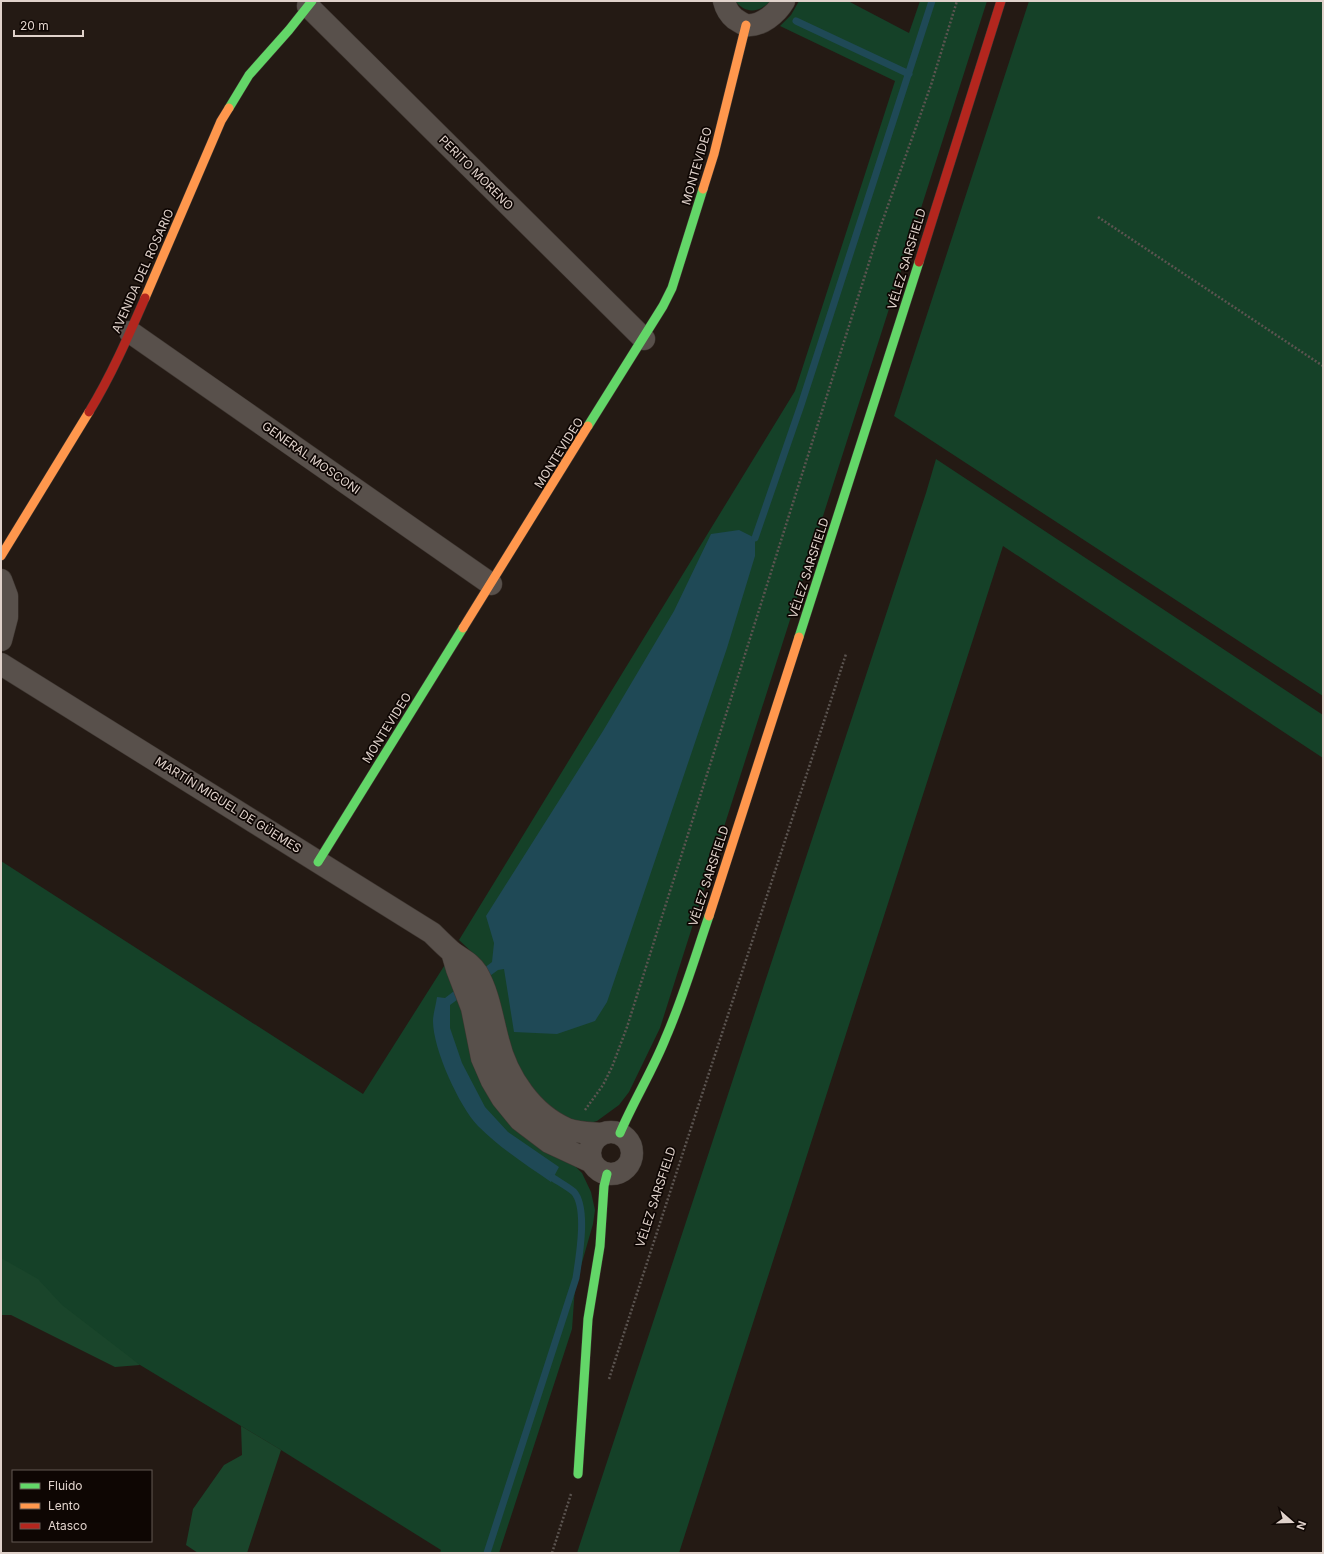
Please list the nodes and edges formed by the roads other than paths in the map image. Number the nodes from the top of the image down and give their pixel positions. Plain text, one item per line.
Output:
1 (724, 1) edge
2 (784, 1) edge
3 (1001, 1) edge
4 (310, 4) edge
5 (746, 25) junction
6 (130, 332) junction
7 (644, 339) junction
8 (1, 556) edge
9 (1, 580) edge
10 (491, 584) junction
11 (1, 640) edge
12 (1, 664) edge
13 (318, 862) junction
14 (452, 952) junction
15 (610, 1134) junction
16 (599, 1168) junction
17 (578, 1474) road end

1 - 5 street
2 - 5 street
3 - 15 street, VÉLEZ SARSFIELD
4 - 6 street, AVENIDA DEL ROSARIO
4 - 7 street, PERITO MORENO
5 - 7 street, MONTEVIDEO
6 - 8 street, AVENIDA DEL ROSARIO
6 - 10 street, GENERAL MOSCONI
7 - 10 street, MONTEVIDEO
9 - 11 street
10 - 13 street, MONTEVIDEO
12 - 13 street, MARTÍN MIGUEL DE GÜEMES
13 - 14 street, MARTÍN MIGUEL DE GÜEMES
14 - 15 street, MARTÍN MIGUEL DE GÜEMES
14 - 16 street
15 - 16 street
15 - 16 street
16 - 17 street

